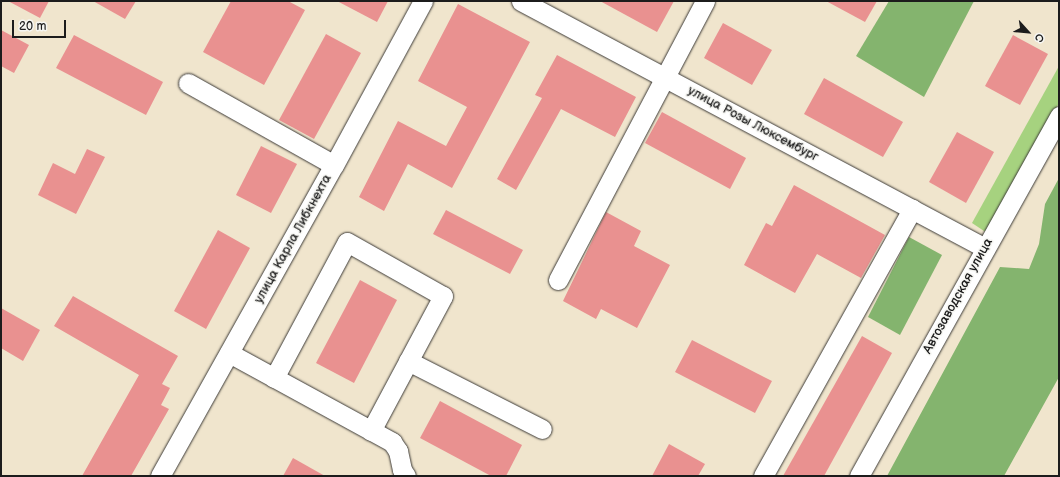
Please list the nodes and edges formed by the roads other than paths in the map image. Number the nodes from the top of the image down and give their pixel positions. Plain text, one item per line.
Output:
1 (423, 1) edge
2 (521, 1) edge
3 (705, 1) edge
4 (663, 77) junction
5 (188, 83) dead end
6 (1059, 116) edge
7 (334, 165) junction
8 (912, 209) junction
9 (985, 248) junction
10 (558, 280) dead end
11 (229, 353) junction
12 (408, 361) junction
13 (274, 378) junction
14 (542, 429) dead end
15 (371, 431) junction
16 (160, 476) edge
17 (406, 476) edge
18 (763, 476) edge
19 (859, 476) edge

1 - 7 street, улица Карла Либкнехта
2 - 4 street, улица Розы Люксембург
3 - 4 street
4 - 8 street, улица Розы Люксембург
4 - 10 street
5 - 7 street
6 - 9 street, Автозаводская улица
7 - 11 street, улица Карла Либкнехта
8 - 9 street, улица Розы Люксембург
8 - 18 street
9 - 19 street, Автозаводская улица
11 - 13 street
11 - 16 street, улица Карла Либкнехта
12 - 13 street
12 - 14 street
12 - 15 street
13 - 15 street
15 - 17 street

